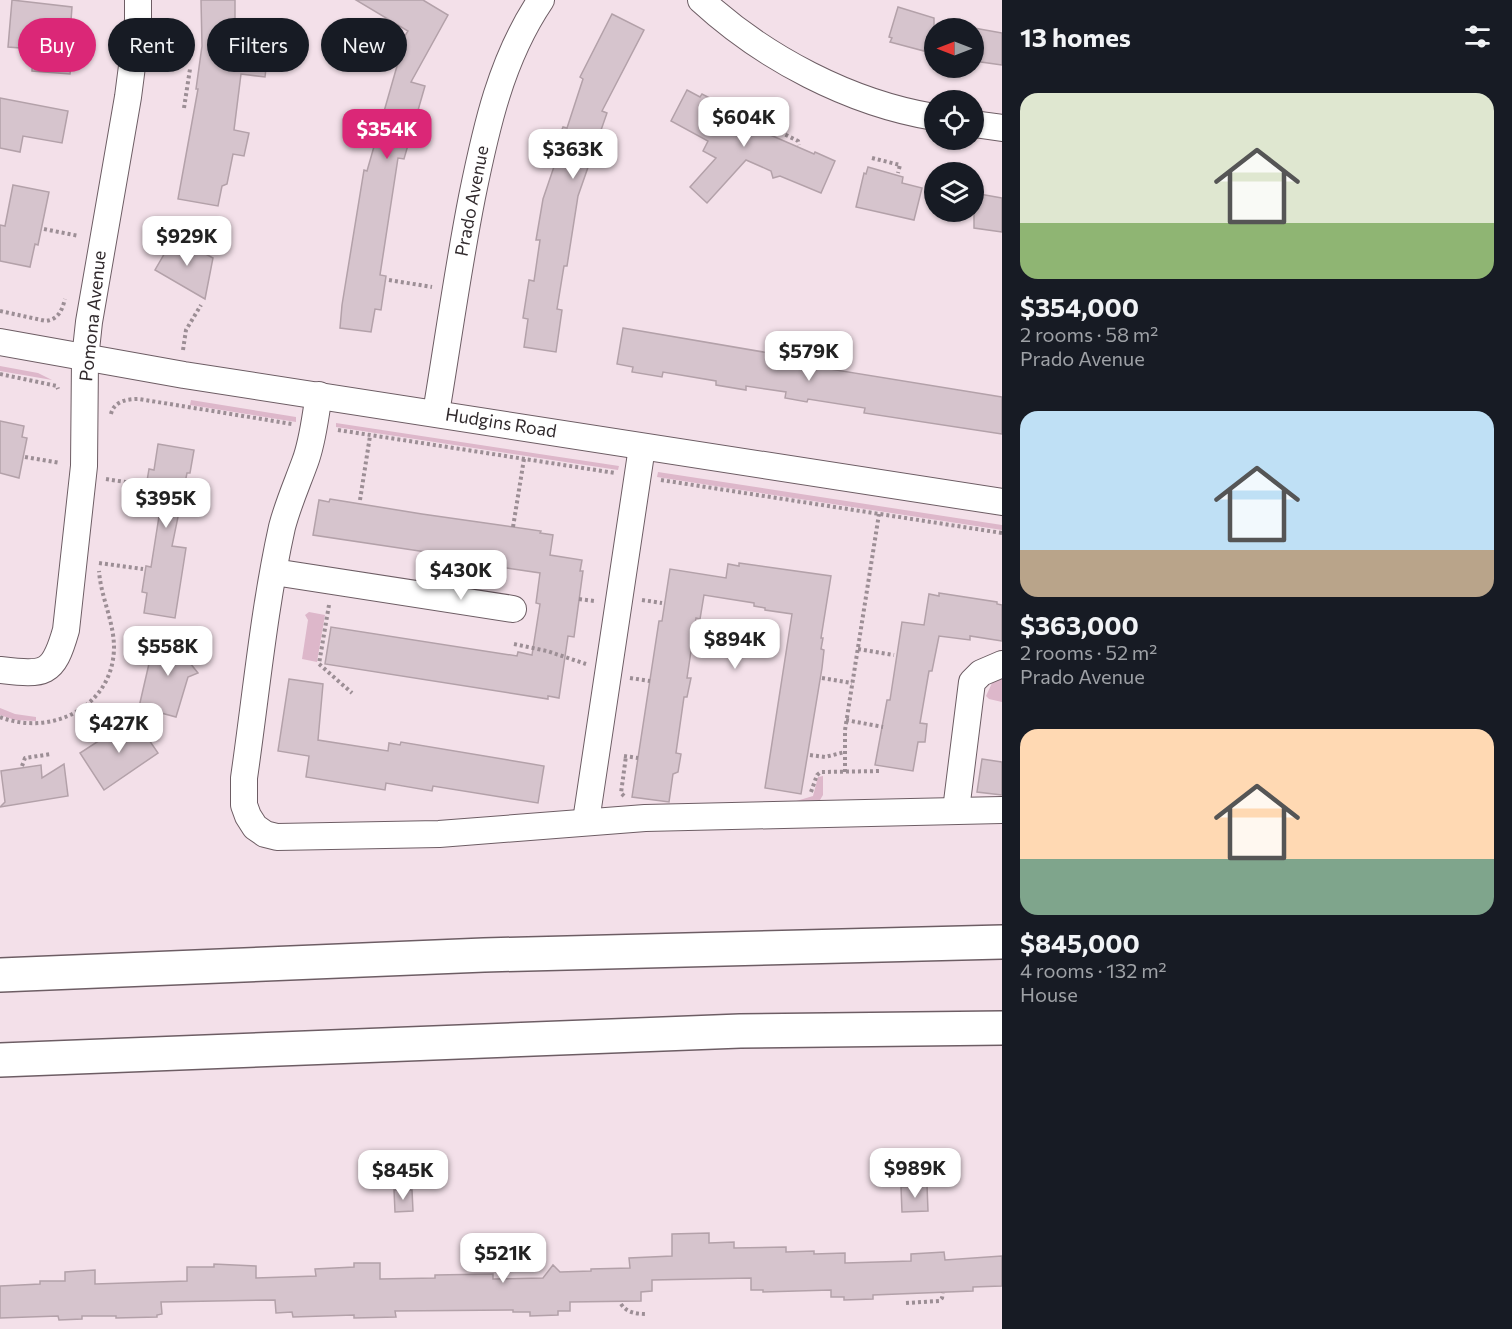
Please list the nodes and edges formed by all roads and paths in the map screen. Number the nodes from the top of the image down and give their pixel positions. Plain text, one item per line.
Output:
1 (138, 0) edge
2 (541, 0) edge
3 (701, 0) edge
4 (190, 72) edge
5 (184, 108) dead end
6 (924, 115) edge
7 (984, 125) edge
8 (1002, 128) edge
9 (780, 132) dead end
10 (799, 145) dead end
11 (872, 158) dead end
12 (898, 173) dead end
13 (44, 229) dead end
14 (102, 240) junction
15 (389, 280) dead end
16 (456, 290) junction
17 (65, 299) dead end
18 (201, 304) dead end
19 (0, 311) edge
20 (0, 342) edge
21 (86, 359) junction
22 (0, 374) edge
23 (180, 374) junction
24 (59, 392) dead end
25 (319, 395) junction
26 (436, 413) junction
27 (111, 415) dead end
28 (314, 427) junction
29 (370, 435) junction
30 (642, 447) junction
31 (60, 453) dead end
32 (25, 457) dead end
33 (524, 459) junction
34 (72, 470) junction
35 (109, 472) dead end
36 (638, 477) junction
37 (108, 480) junction
38 (144, 485) dead end
39 (108, 488) dead end
40 (360, 500) dead end
41 (1002, 502) edge
42 (879, 514) junction
43 (513, 527) dead end
44 (1002, 533) edge
45 (100, 554) dead end
46 (99, 563) junction
47 (143, 569) dead end
48 (274, 572) junction
49 (333, 580) junction
50 (513, 609) dead end
51 (514, 645) dead end
52 (858, 649) junction
53 (894, 655) dead end
54 (1002, 664) edge
55 (0, 670) edge
56 (609, 670) junction
57 (822, 678) dead end
58 (852, 683) junction
59 (352, 693) dead end
60 (0, 717) edge
61 (846, 720) junction
62 (884, 727) dead end
63 (845, 752) junction
64 (51, 754) dead end
65 (810, 755) dead end
66 (22, 766) dead end
67 (882, 771) dead end
68 (845, 772) junction
69 (811, 794) dead end
70 (956, 810) junction
71 (1002, 810) edge
72 (586, 821) junction
73 (1002, 942) edge
74 (0, 975) edge
75 (1002, 1028) edge
76 (0, 1060) edge
77 (943, 1293) dead end
78 (621, 1304) dead end
79 (906, 1304) dead end
80 (647, 1314) dead end

1 - 14 street, Pomona Avenue
2 - 16 street, Prado Avenue
3 - 6 street
4 - 5 path
7 - 8 street
9 - 10 path
11 - 12 path
13 - 14 path
14 - 21 street, Pomona Avenue
15 - 16 path
16 - 26 street, Prado Avenue
17 - 19 path
18 - 23 path
20 - 21 street, Hudgins Road
21 - 23 street, Hudgins Road
21 - 34 street, Pomona Avenue
22 - 24 path
23 - 25 street, Hudgins Road
25 - 26 street, Hudgins Road
25 - 28 street
26 - 30 street, Hudgins Road
27 - 28 path
28 - 29 path
28 - 48 street
29 - 33 path
29 - 40 path
30 - 36 street
30 - 41 street, Hudgins Road
31 - 34 path
32 - 34 path
33 - 36 path
33 - 43 path
34 - 37 path
34 - 55 street, Pomona Avenue
35 - 37 path
36 - 42 path
36 - 56 street
37 - 38 path
37 - 39 path
42 - 44 path
42 - 52 path
45 - 46 path
46 - 47 path
46 - 60 path
48 - 49 street
48 - 72 street
49 - 50 street
49 - 59 path
51 - 56 path
52 - 53 path
52 - 58 path
54 - 70 street
56 - 72 street
57 - 58 path
58 - 61 path
61 - 62 path
61 - 63 path
63 - 65 path
63 - 68 path
64 - 66 path
67 - 68 path
68 - 69 path
70 - 71 street
70 - 72 street
73 - 74 highway
75 - 76 highway
77 - 79 path
78 - 80 path

